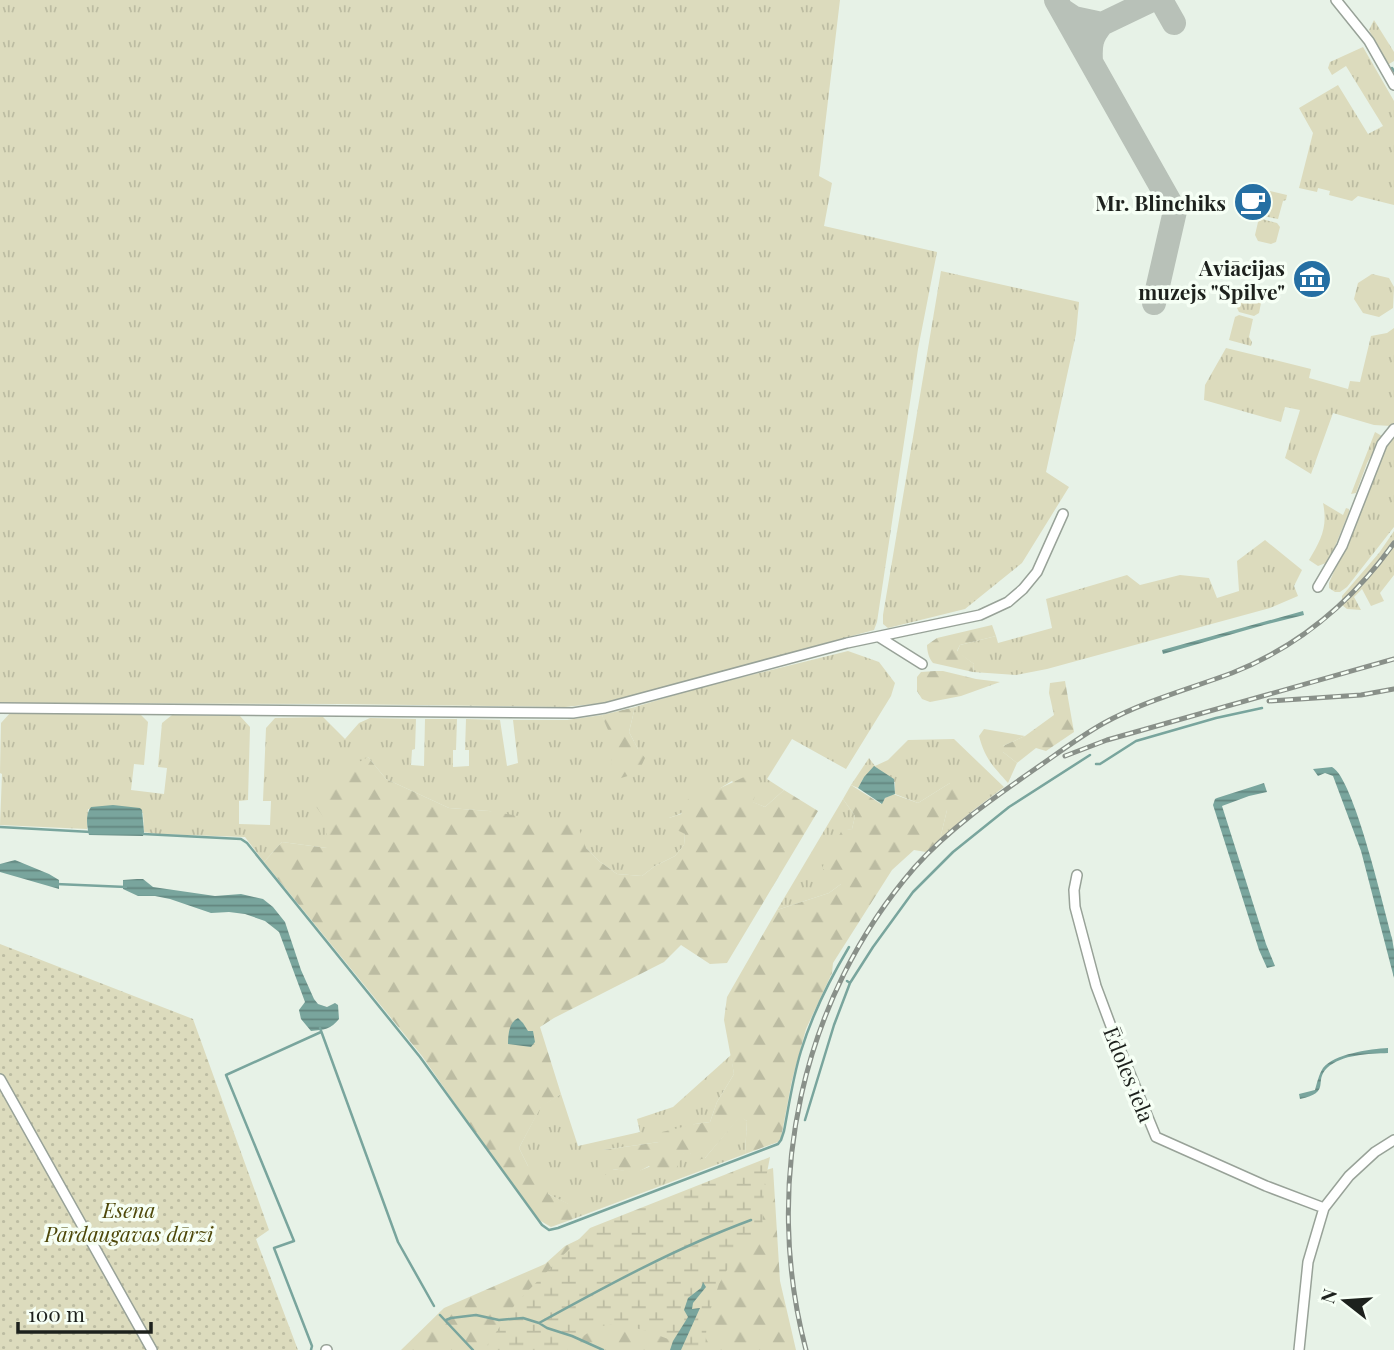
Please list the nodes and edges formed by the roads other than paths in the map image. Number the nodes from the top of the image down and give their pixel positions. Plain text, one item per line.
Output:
1 (1336, 0) edge
2 (1394, 85) edge
3 (1394, 429) edge
4 (1063, 514) dead end
5 (1318, 587) dead end
6 (879, 637) junction
7 (922, 664) dead end
8 (0, 708) edge
9 (1077, 875) dead end
10 (0, 1079) edge
11 (1394, 1140) edge
12 (1324, 1208) junction
13 (152, 1350) edge
14 (1299, 1350) edge

1 - 2 street
3 - 5 street
4 - 6 street
6 - 7 street
6 - 8 street
9 - 12 street, Ēdoles iela
10 - 13 street
11 - 12 street
12 - 14 street

